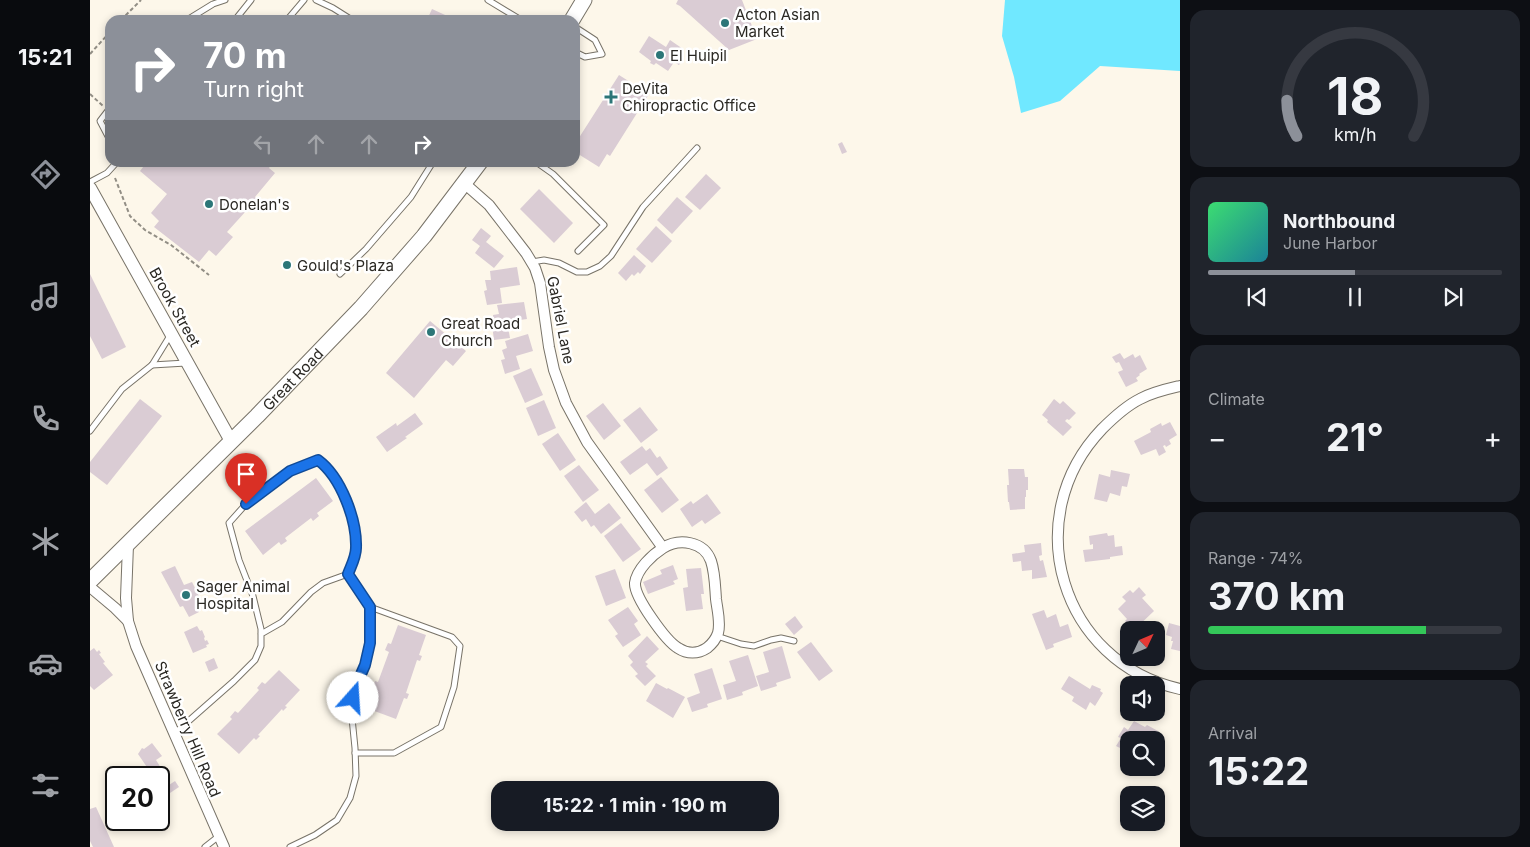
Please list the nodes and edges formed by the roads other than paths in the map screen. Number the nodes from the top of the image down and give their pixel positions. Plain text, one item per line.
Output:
1 (225, 0) edge
2 (251, 0) edge
3 (304, 0) edge
4 (316, 0) edge
5 (488, 0) edge
6 (584, 0) edge
7 (195, 15) edge
8 (239, 15) edge
9 (291, 15) edge
10 (344, 15) edge
11 (513, 15) edge
12 (575, 15) edge
13 (580, 30) edge
14 (580, 54) edge
15 (105, 115) edge
16 (105, 130) edge
17 (697, 148) dead end
18 (112, 167) edge
19 (430, 167) edge
20 (476, 167) edge
21 (543, 167) edge
22 (90, 182) edge
23 (464, 183) junction
24 (90, 188) edge
25 (578, 251) dead end
26 (532, 262) junction
27 (340, 274) dead end
28 (171, 334) junction
29 (188, 362) junction
30 (152, 365) junction
31 (1180, 386) edge
32 (90, 430) edge
33 (231, 441) junction
34 (128, 545) junction
35 (663, 548) junction
36 (348, 574) junction
37 (90, 581) edge
38 (90, 587) edge
39 (370, 607) junction
40 (128, 622) junction
41 (261, 634) junction
42 (716, 636) junction
43 (794, 641) dead end
44 (1180, 689) edge
45 (174, 733) junction
46 (355, 753) junction
47 (219, 836) junction
48 (204, 847) edge
49 (224, 847) edge
50 (290, 847) edge

1 - 7 lane
2 - 8 lane
3 - 9 lane
4 - 10 lane
5 - 11 lane
6 - 12 main road
13 - 14 lane
15 - 16 lane
17 - 26 lane
18 - 22 lane
19 - 27 lane
20 - 23 main road, Great Road
21 - 25 lane
23 - 26 street, Gabriel Lane
23 - 33 main road, Great Road
24 - 28 street, Brook Street
26 - 35 street, Gabriel Lane
28 - 29 street, Brook Street
28 - 30 lane
29 - 30 lane
29 - 33 street, Brook Street
30 - 32 lane
31 - 44 street
33 - 34 main road, Great Road
34 - 37 main road, Great Road
34 - 40 street, Strawberry Hill Road
35 - 42 street
35 - 42 street
36 - 39 lane
36 - 41 lane
36 - 41 lane
38 - 40 street, Strawberry Hill Road
39 - 46 lane
39 - 46 lane
40 - 45 street, Strawberry Hill Road
41 - 45 lane
42 - 43 lane
45 - 47 street, Strawberry Hill Road
46 - 50 lane
47 - 48 lane
47 - 49 street, Strawberry Hill Road

